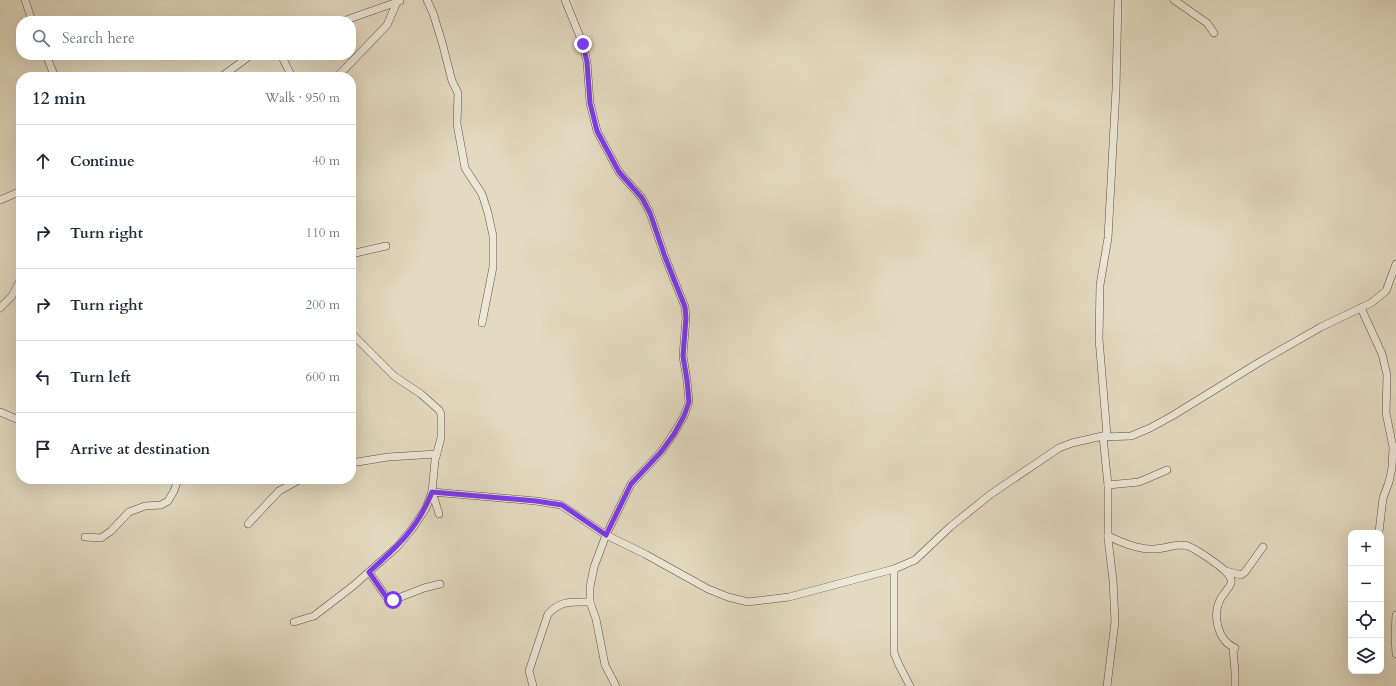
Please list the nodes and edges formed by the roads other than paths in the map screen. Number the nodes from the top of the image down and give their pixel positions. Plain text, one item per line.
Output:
1 (25, 0) edge
2 (427, 0) edge
3 (565, 0) edge
4 (1118, 0) edge
5 (1174, 0) edge
6 (400, 1) edge
7 (30, 16) edge
8 (356, 16) edge
9 (1214, 33) dead end
10 (356, 57) edge
11 (48, 60) edge
12 (244, 60) edge
13 (284, 60) edge
14 (353, 60) edge
15 (53, 72) edge
16 (228, 72) edge
17 (290, 72) edge
18 (342, 72) edge
19 (16, 193) edge
20 (0, 200) edge
21 (386, 246) dead end
22 (356, 253) edge
23 (1396, 264) edge
24 (16, 288) edge
25 (0, 308) edge
26 (1361, 308) junction
27 (482, 323) dead end
28 (356, 339) edge
29 (0, 412) edge
30 (16, 419) edge
31 (1105, 436) junction
32 (437, 454) junction
33 (356, 462) edge
34 (1167, 470) dead end
35 (176, 484) edge
36 (292, 484) edge
37 (1108, 485) junction
38 (432, 492) junction
39 (438, 514) dead end
40 (248, 524) dead end
41 (1379, 530) edge
42 (606, 535) junction
43 (1108, 536) junction
44 (84, 537) dead end
45 (1263, 547) dead end
46 (894, 570) junction
47 (1226, 571) junction
48 (369, 572) junction
49 (440, 584) dead end
50 (590, 602) junction
51 (1396, 615) edge
52 (294, 622) dead end
53 (1396, 654) edge
54 (534, 686) edge
55 (616, 686) edge
56 (910, 686) edge
57 (1107, 686) edge
58 (1234, 686) edge

1 - 7 street
2 - 27 street
3 - 42 street
4 - 31 street
5 - 9 street
6 - 8 street
6 - 10 street
11 - 15 street
12 - 16 street
13 - 17 street
14 - 18 street
19 - 20 street
21 - 22 street
23 - 26 street
24 - 25 street
26 - 31 street
26 - 41 street
28 - 32 street
29 - 30 street
31 - 37 street
31 - 46 street
32 - 33 street
32 - 38 street
34 - 37 street
35 - 44 street
36 - 40 street
37 - 43 street
38 - 39 street
38 - 42 street
38 - 48 street
42 - 46 street
42 - 50 street
43 - 47 street
43 - 57 street
45 - 47 street
46 - 56 street
47 - 58 street
48 - 49 street
48 - 52 street
50 - 54 street
50 - 55 street
51 - 53 street

